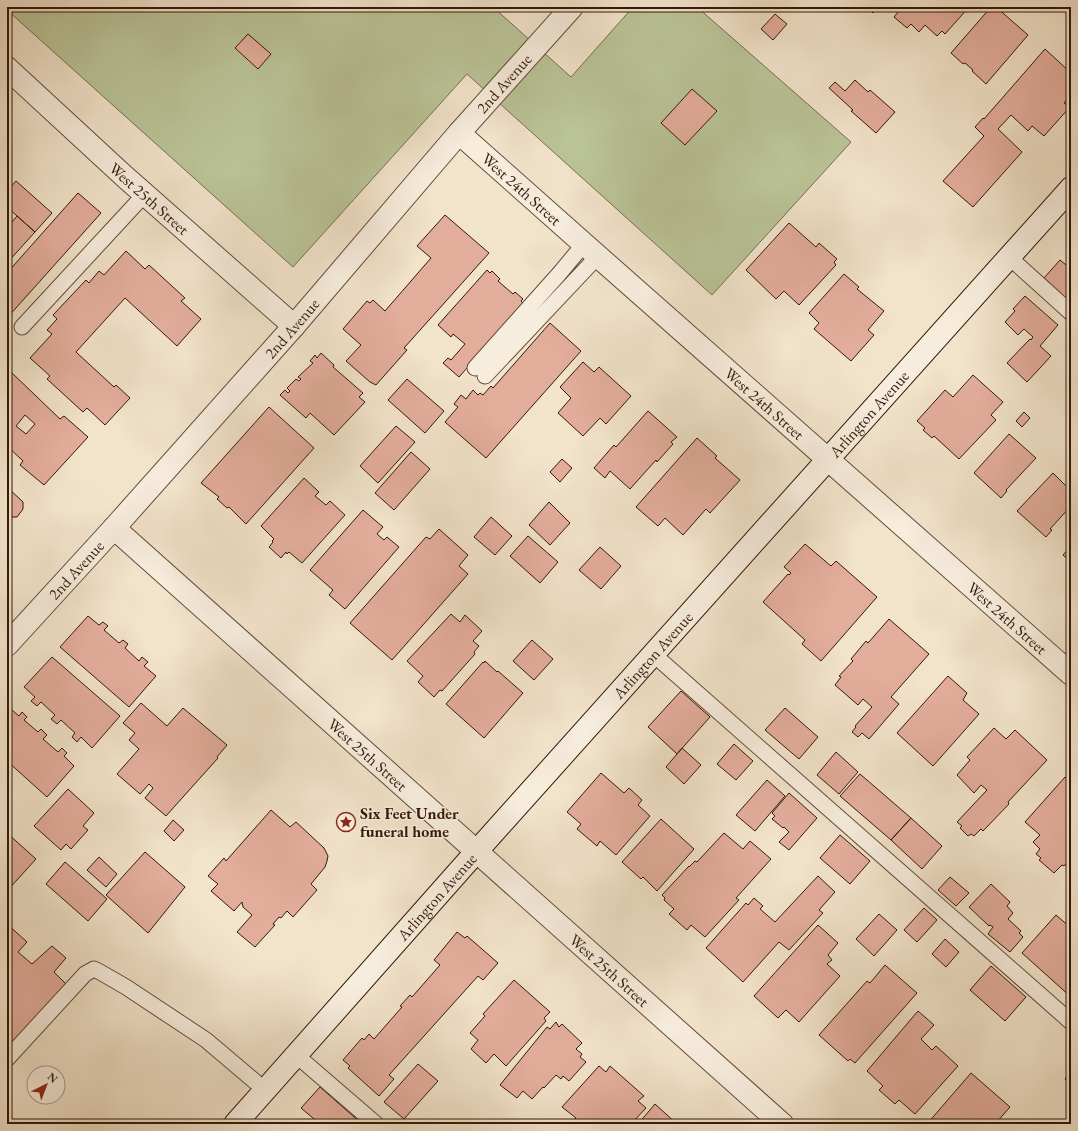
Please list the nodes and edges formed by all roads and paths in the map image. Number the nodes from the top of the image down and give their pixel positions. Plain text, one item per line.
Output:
1 (572, 7) edge
2 (7, 68) edge
3 (459, 133) junction
4 (1071, 188) edge
5 (145, 194) junction
6 (591, 250) junction
7 (1009, 258) junction
8 (1071, 313) edge
9 (294, 326) junction
10 (22, 327) dead end
11 (480, 372) dead end
12 (828, 459) junction
13 (114, 528) junction
14 (7, 645) edge
15 (653, 654) junction
16 (1071, 674) edge
17 (476, 852) junction
18 (1071, 1022) edge
19 (296, 1054) junction
20 (8, 1055) edge
21 (265, 1090) junction
22 (235, 1124) edge
23 (376, 1124) edge
24 (782, 1124) edge

1 - 3 street, 2nd Avenue
2 - 5 street, West 25th Street
3 - 6 street, West 24th Street
3 - 9 street, 2nd Avenue
4 - 7 street, Arlington Avenue
5 - 9 street, West 25th Street
5 - 10 lane
6 - 11 lane
6 - 12 street, West 24th Street
7 - 8 lane
7 - 12 street, Arlington Avenue
9 - 13 street, 2nd Avenue
12 - 15 street, Arlington Avenue
12 - 16 street, West 24th Street
13 - 14 street, 2nd Avenue
13 - 17 street, West 25th Street
15 - 17 street, Arlington Avenue
15 - 18 lane
17 - 19 street, Arlington Avenue
17 - 24 street, West 25th Street
19 - 21 street, Arlington Avenue
19 - 23 lane
20 - 21 lane
21 - 22 street, Arlington Avenue

